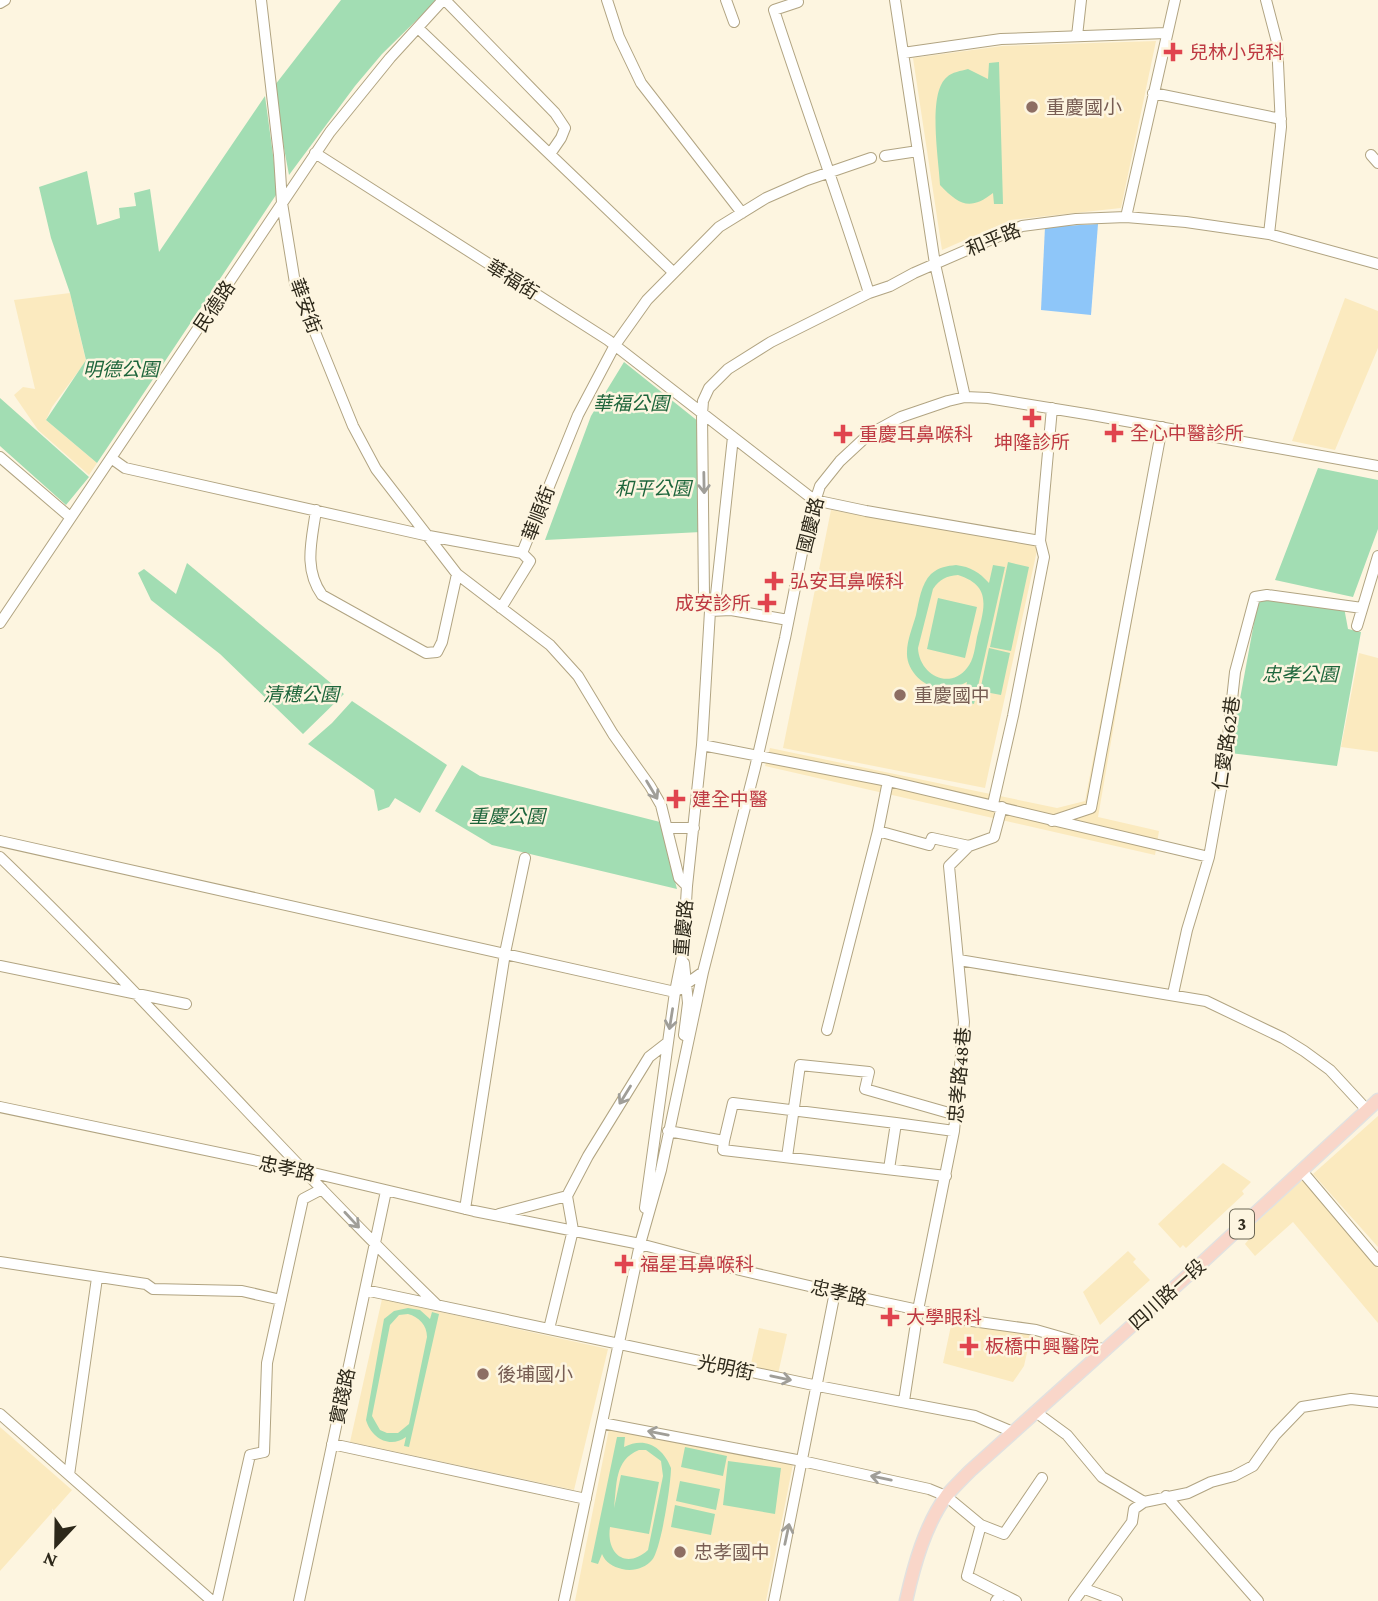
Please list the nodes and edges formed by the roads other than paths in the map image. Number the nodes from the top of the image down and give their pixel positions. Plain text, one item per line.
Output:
1 (5, 0) edge
2 (261, 0) edge
3 (444, 0) edge
4 (607, 0) edge
5 (726, 0) edge
6 (895, 0) edge
7 (1081, 0) edge
8 (1175, 0) edge
9 (1266, 0) edge
10 (798, 2) dead end
11 (0, 3) edge
12 (734, 22) dead end
13 (418, 28) junction
14 (1166, 33) junction
15 (1077, 36) junction
16 (903, 53) junction
17 (1153, 93) junction
18 (1281, 119) junction
19 (918, 151) junction
20 (315, 153) junction
21 (550, 154) junction
22 (885, 156) dead end
23 (871, 158) dead end
24 (831, 172) junction
25 (282, 202) junction
26 (742, 213) junction
27 (1126, 217) junction
28 (1269, 234) junction
29 (935, 264) junction
30 (1378, 264) edge
31 (673, 272) junction
32 (869, 293) junction
33 (615, 345) junction
34 (965, 397) junction
35 (1052, 408) junction
36 (702, 414) junction
37 (1162, 427) junction
38 (733, 437) junction
39 (0, 457) edge
40 (111, 458) junction
41 (1378, 466) edge
42 (814, 500) junction
43 (316, 510) junction
44 (70, 517) junction
45 (429, 536) junction
46 (1040, 541) junction
47 (522, 553) junction
48 (1378, 556) edge
49 (457, 574) junction
50 (501, 608) junction
51 (1362, 608) junction
52 (709, 611) junction
53 (788, 620) junction
54 (0, 623) edge
55 (1357, 626) dead end
56 (702, 746) junction
57 (757, 755) junction
58 (888, 781) junction
59 (997, 806) junction
60 (1091, 808) junction
61 (1052, 821) junction
62 (667, 828) junction
63 (694, 828) junction
64 (1088, 829) junction
65 (878, 831) junction
66 (0, 841) edge
67 (969, 846) junction
68 (0, 857) edge
69 (1209, 857) junction
70 (525, 858) dead end
71 (687, 886) junction
72 (683, 952) junction
73 (505, 953) junction
74 (959, 960) junction
75 (0, 966) edge
76 (703, 972) junction
77 (686, 984) junction
78 (675, 992) junction
79 (137, 993) junction
80 (1173, 994) junction
81 (186, 1004) dead end
82 (827, 1030) dead end
83 (667, 1043) junction
84 (684, 1060) junction
85 (1378, 1100) edge
86 (0, 1107) edge
87 (1367, 1110) junction
88 (793, 1111) junction
89 (956, 1115) junction
90 (896, 1124) junction
91 (668, 1131) junction
92 (954, 1131) junction
93 (724, 1141) junction
94 (787, 1157) junction
95 (889, 1169) junction
96 (1301, 1170) junction
97 (305, 1171) junction
98 (946, 1176) junction
99 (323, 1189) junction
100 (386, 1191) junction
101 (567, 1196) junction
102 (465, 1209) junction
103 (496, 1216) junction
104 (573, 1230) junction
105 (640, 1244) junction
106 (375, 1245) junction
107 (1378, 1261) edge
108 (0, 1262) edge
109 (97, 1278) junction
110 (365, 1290) junction
111 (835, 1292) junction
112 (281, 1300) junction
113 (437, 1305) junction
114 (918, 1310) junction
115 (549, 1329) junction
116 (619, 1344) junction
117 (1106, 1350) junction
118 (818, 1386) junction
119 (904, 1401) junction
120 (1378, 1402) edge
121 (1037, 1413) junction
122 (0, 1414) edge
123 (602, 1423) junction
124 (1013, 1432) junction
125 (332, 1444) junction
126 (802, 1461) junction
127 (69, 1475) junction
128 (1042, 1478) dead end
129 (946, 1496) junction
130 (1166, 1496) junction
131 (586, 1499) junction
132 (1144, 1502) junction
133 (981, 1525) junction
134 (1085, 1589) junction
135 (999, 1597) edge
136 (214, 1601) edge
137 (299, 1601) edge
138 (564, 1601) edge
139 (774, 1601) edge
140 (906, 1601) edge
141 (1016, 1601) edge
142 (1074, 1601) edge
143 (1117, 1601) edge
144 (1258, 1601) edge

1 - 11 street
2 - 25 street, 華安街
3 - 13 street, 民德路
3 - 21 street
4 - 26 street
5 - 12 street
6 - 16 street
7 - 15 street
8 - 14 street
9 - 18 street
10 - 24 street
13 - 20 street, 民德路
13 - 21 street
14 - 15 street
14 - 17 street
15 - 16 street
16 - 19 street
17 - 18 street
17 - 27 street
18 - 28 street
19 - 22 street
19 - 29 street
20 - 25 street, 民德路
20 - 33 street, 華福街
21 - 31 street
23 - 24 street, 華順街
24 - 26 street, 華順街
24 - 32 street
25 - 40 street, 民德路
25 - 45 street, 華安街
26 - 31 street, 華順街
27 - 28 street, 和平路
27 - 29 street, 和平路
28 - 30 street, 和平路
29 - 32 street, 和平路
29 - 34 street
31 - 33 street, 華順街
32 - 36 street, 和平路
33 - 36 street, 華福街
33 - 47 street, 華順街
34 - 35 street, 國慶路
34 - 42 street, 國慶路
35 - 37 street, 國慶路
35 - 46 street
36 - 38 street
36 -> 52 street, 重慶路
37 - 41 street, 國慶路
37 - 60 street
38 - 42 street
38 - 52 street, 重慶路
39 - 44 street
40 - 43 street, 華順街
40 - 44 street, 民德路
42 - 46 street
42 - 53 street, 國慶路
43 - 45 street, 華順街
43 - 49 street
44 - 54 street, 民德路
45 - 47 street, 華順街
45 - 49 street, 華安街
46 - 59 street
47 - 50 street
48 - 51 street
49 - 50 street, 華安街
50 -> 62 street, 華安街
51 - 55 street
51 - 69 street, 仁愛路62巷
52 - 53 street
52 - 56 street, 重慶路
53 - 57 street, 國慶路
56 - 57 street
56 - 63 street, 重慶路
57 - 58 street
57 - 76 street, 國慶路
58 - 59 street
58 - 65 street
59 - 61 street
59 - 67 street
60 - 61 street
60 - 64 street
61 - 64 street
62 - 63 street
62 - 71 street, 華安街
63 - 71 street, 重慶路
64 - 69 street
65 - 67 street
65 - 82 street
66 - 73 street
67 - 74 street, 忠孝路48巷
68 - 79 street
69 - 80 street, 仁愛路62巷
70 - 73 street
71 - 72 street, 重慶路
72 - 77 street
72 - 78 street, 重慶路
73 - 78 street
73 - 102 street
74 - 80 street
74 - 89 street, 忠孝路48巷
75 - 79 street
76 - 77 street
76 - 84 street, 國慶路
77 - 78 street
77 - 84 street
78 -> 83 street, 重慶路
79 - 81 street
79 - 97 street
80 - 87 street
83 -> 101 street
83 - 105 street, 重慶路
84 - 91 street, 重慶路
85 - 87 main road, 四川路一段 / 3
86 - 97 street, 忠孝路
87 - 96 main road, 四川路一段 / 3
88 - 89 street
88 - 90 street
88 - 93 street
88 - 94 street
89 - 92 street, 忠孝路48巷
90 - 92 street
90 - 95 street
91 - 93 street
91 - 105 street, 重慶路
92 - 98 street, 忠孝路48巷
93 - 94 street
94 - 95 street
95 - 98 street
96 - 107 street
96 - 117 main road, 四川路一段 / 3
97 - 99 street
97 - 100 street, 忠孝路
98 - 114 street, 忠孝路48巷
99 -> 106 street
99 - 112 street
100 - 102 street, 忠孝路
100 - 106 street, 實踐路
101 - 103 street
101 - 104 street
102 - 103 street, 忠孝路
103 - 104 street, 忠孝路
104 - 105 street, 忠孝路
104 - 115 street
105 - 111 street, 忠孝路
105 - 116 street, 重慶路
106 - 110 street, 實踐路
106 - 113 street
108 - 109 street
109 - 112 street
109 - 127 street
110 - 113 street, 光明街
110 - 125 street, 實踐路
111 - 114 street, 忠孝路
111 - 118 street
112 - 136 street
113 - 115 street, 光明街
114 - 117 street, 忠孝路
114 - 119 street, 忠孝路48巷
115 - 116 street, 光明街
116 -> 118 street, 光明街
116 - 123 street, 重慶路
117 - 121 main road, 四川路一段 / 3
118 - 119 street, 光明街
118 - 126 street
119 - 124 street, 光明街
120 - 130 street
121 - 124 main road, 四川路一段 / 3
121 - 132 street
122 - 127 street
126 -> 123 street
123 - 131 street, 重慶路
124 - 129 main road, 四川路一段 / 3
125 - 131 street
125 - 137 street, 實踐路
129 -> 126 street
139 -> 126 street
127 - 136 street
128 - 133 street
129 - 133 street
129 - 140 main road, 四川路一段 / 3
130 - 132 street
130 - 144 street
131 - 138 street, 重慶路
132 - 134 street
133 - 135 street
134 - 142 street
134 - 143 street
135 - 141 street

